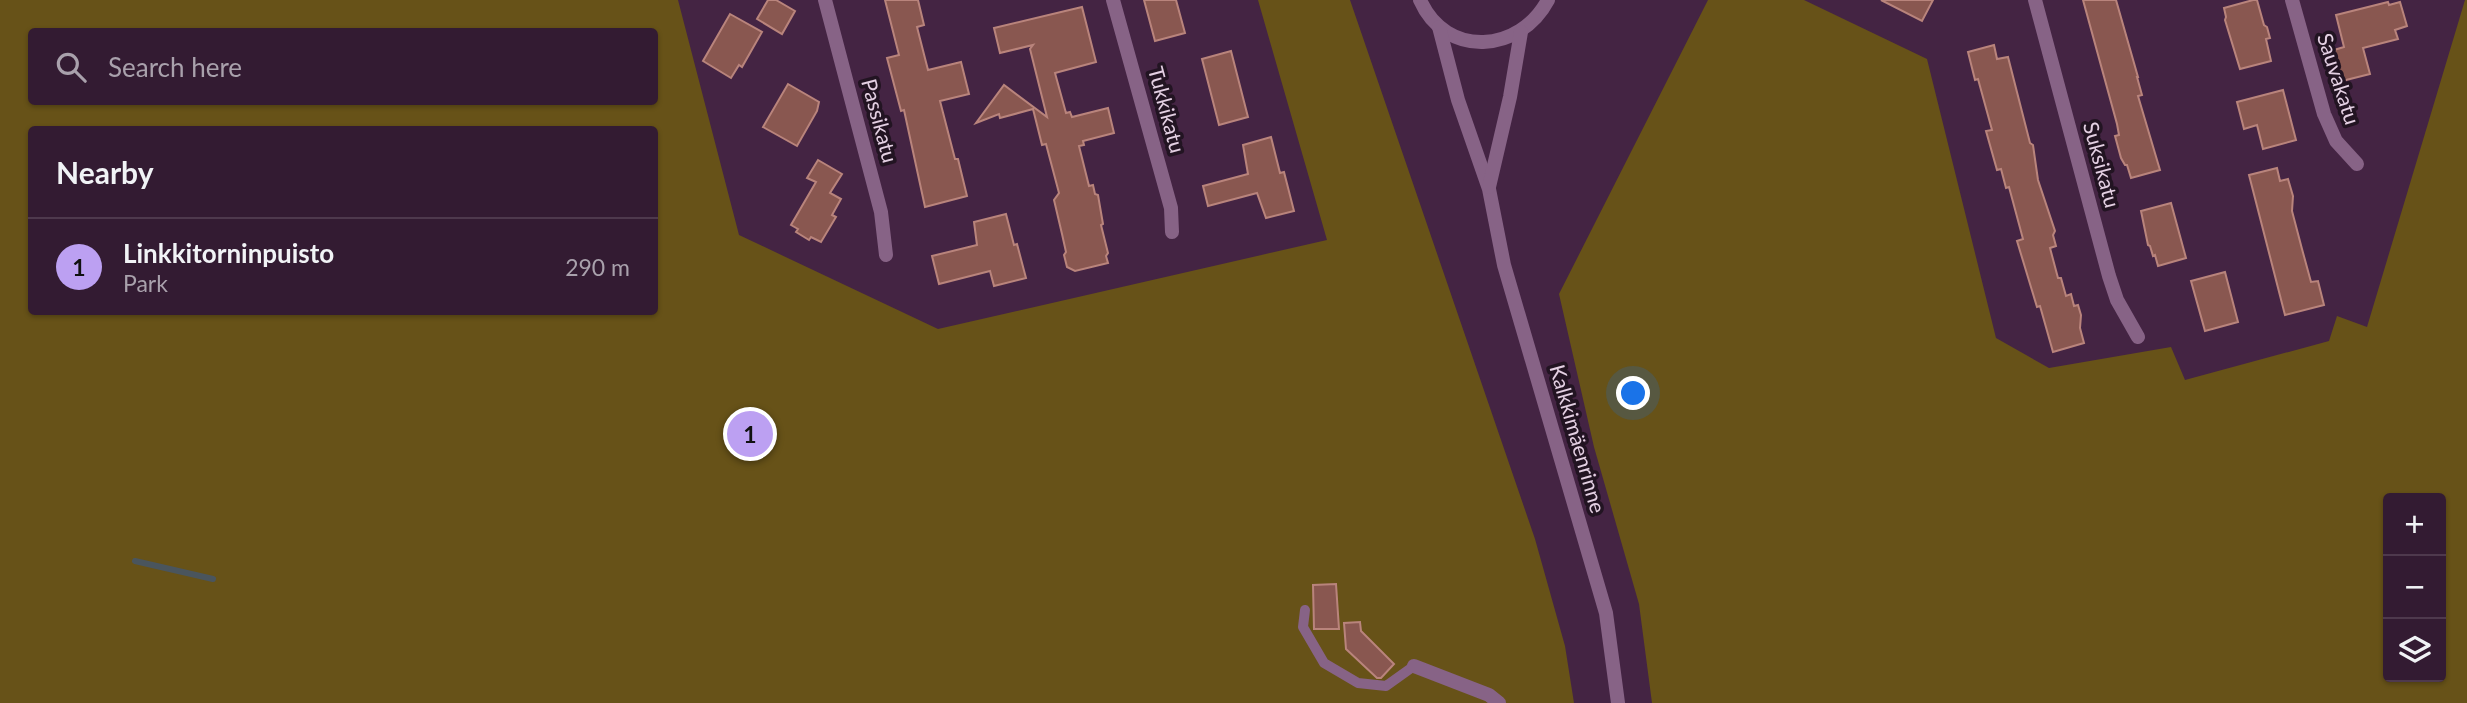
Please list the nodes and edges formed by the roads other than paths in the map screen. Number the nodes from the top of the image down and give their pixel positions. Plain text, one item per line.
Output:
1 (825, 0) edge
2 (1114, 0) edge
3 (1420, 0) edge
4 (1548, 0) edge
5 (2035, 0) edge
6 (2292, 0) edge
7 (1439, 27) junction
8 (1521, 32) junction
9 (2357, 163) dead end
10 (1489, 189) junction
11 (1172, 232) dead end
12 (886, 254) dead end
13 (2138, 337) dead end
14 (1305, 610) dead end
15 (1414, 666) joint
16 (1499, 703) edge
17 (1619, 703) edge

1 - 12 street, Passikatu
2 - 11 street, Tukkikatu
3 - 7 street
4 - 8 street
5 - 13 street, Suksikatu
6 - 9 street, Sauvakatu
7 - 8 street
7 - 10 street, Kalkkimäenrinne
8 - 10 street, Kalkkimäenrinne
10 - 17 street, Kalkkimäenrinne
14 - 15 lane
15 - 16 street

